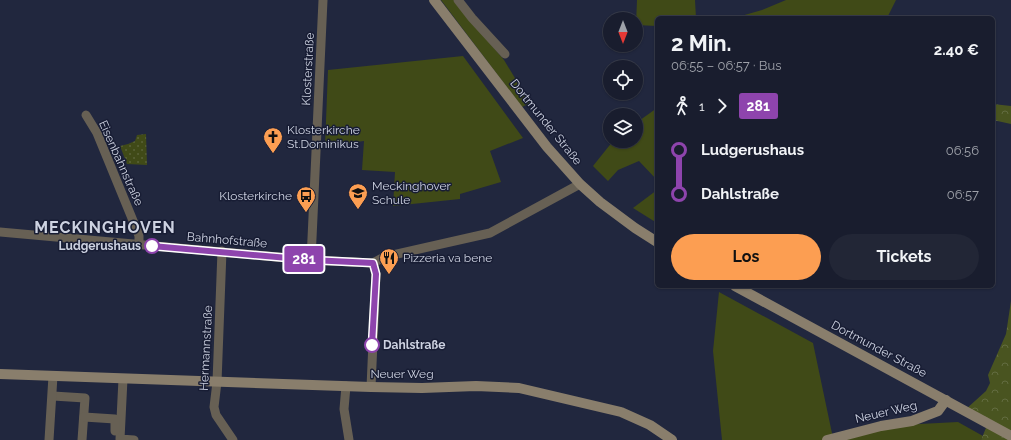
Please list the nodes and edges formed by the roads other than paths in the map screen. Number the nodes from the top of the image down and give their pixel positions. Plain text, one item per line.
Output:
1 (323, 0) edge
2 (434, 0) edge
3 (458, 0) edge
4 (505, 54) dead end
5 (86, 115) dead end
6 (580, 184) junction
7 (0, 232) edge
8 (655, 241) edge
9 (139, 244) junction
10 (222, 251) junction
11 (311, 260) junction
12 (373, 263) junction
13 (739, 288) edge
14 (0, 374) edge
15 (53, 376) junction
16 (123, 378) junction
17 (217, 382) junction
18 (346, 386) junction
19 (371, 387) junction
20 (53, 396) junction
21 (946, 400) junction
22 (84, 417) junction
23 (118, 420) junction
24 (1011, 436) edge
25 (49, 440) edge
26 (82, 440) edge
27 (114, 440) edge
28 (134, 440) edge
29 (233, 440) edge
30 (349, 440) edge
31 (672, 440) edge
32 (827, 440) edge

1 - 11 street, Klosterstraße
2 - 6 street, Dortmunder Straße
3 - 4 street
5 - 9 street, Eisenbahnstraße
6 - 8 street, Dortmunder Straße
6 - 12 street, Bahnhofstraße
7 - 9 street, Bahnhofstraße
9 - 10 street, Bahnhofstraße
10 - 11 street, Bahnhofstraße
10 - 17 street, Hermannstraße
11 - 12 street, Bahnhofstraße
12 - 19 street
13 - 21 street, Dortmunder Straße
14 - 15 street, Neuer Weg
15 - 16 street, Neuer Weg
15 - 20 street
16 - 17 street, Neuer Weg
16 - 23 street
17 - 18 street, Neuer Weg
17 - 29 street, Hermannstraße
18 - 19 street, Neuer Weg
18 - 30 street
19 - 31 street, Neuer Weg
20 - 22 street
20 - 25 street
21 - 24 street, Dortmunder Straße
21 - 32 street, Neuer Weg
22 - 23 street
22 - 26 street
23 - 27 street
23 - 28 street

